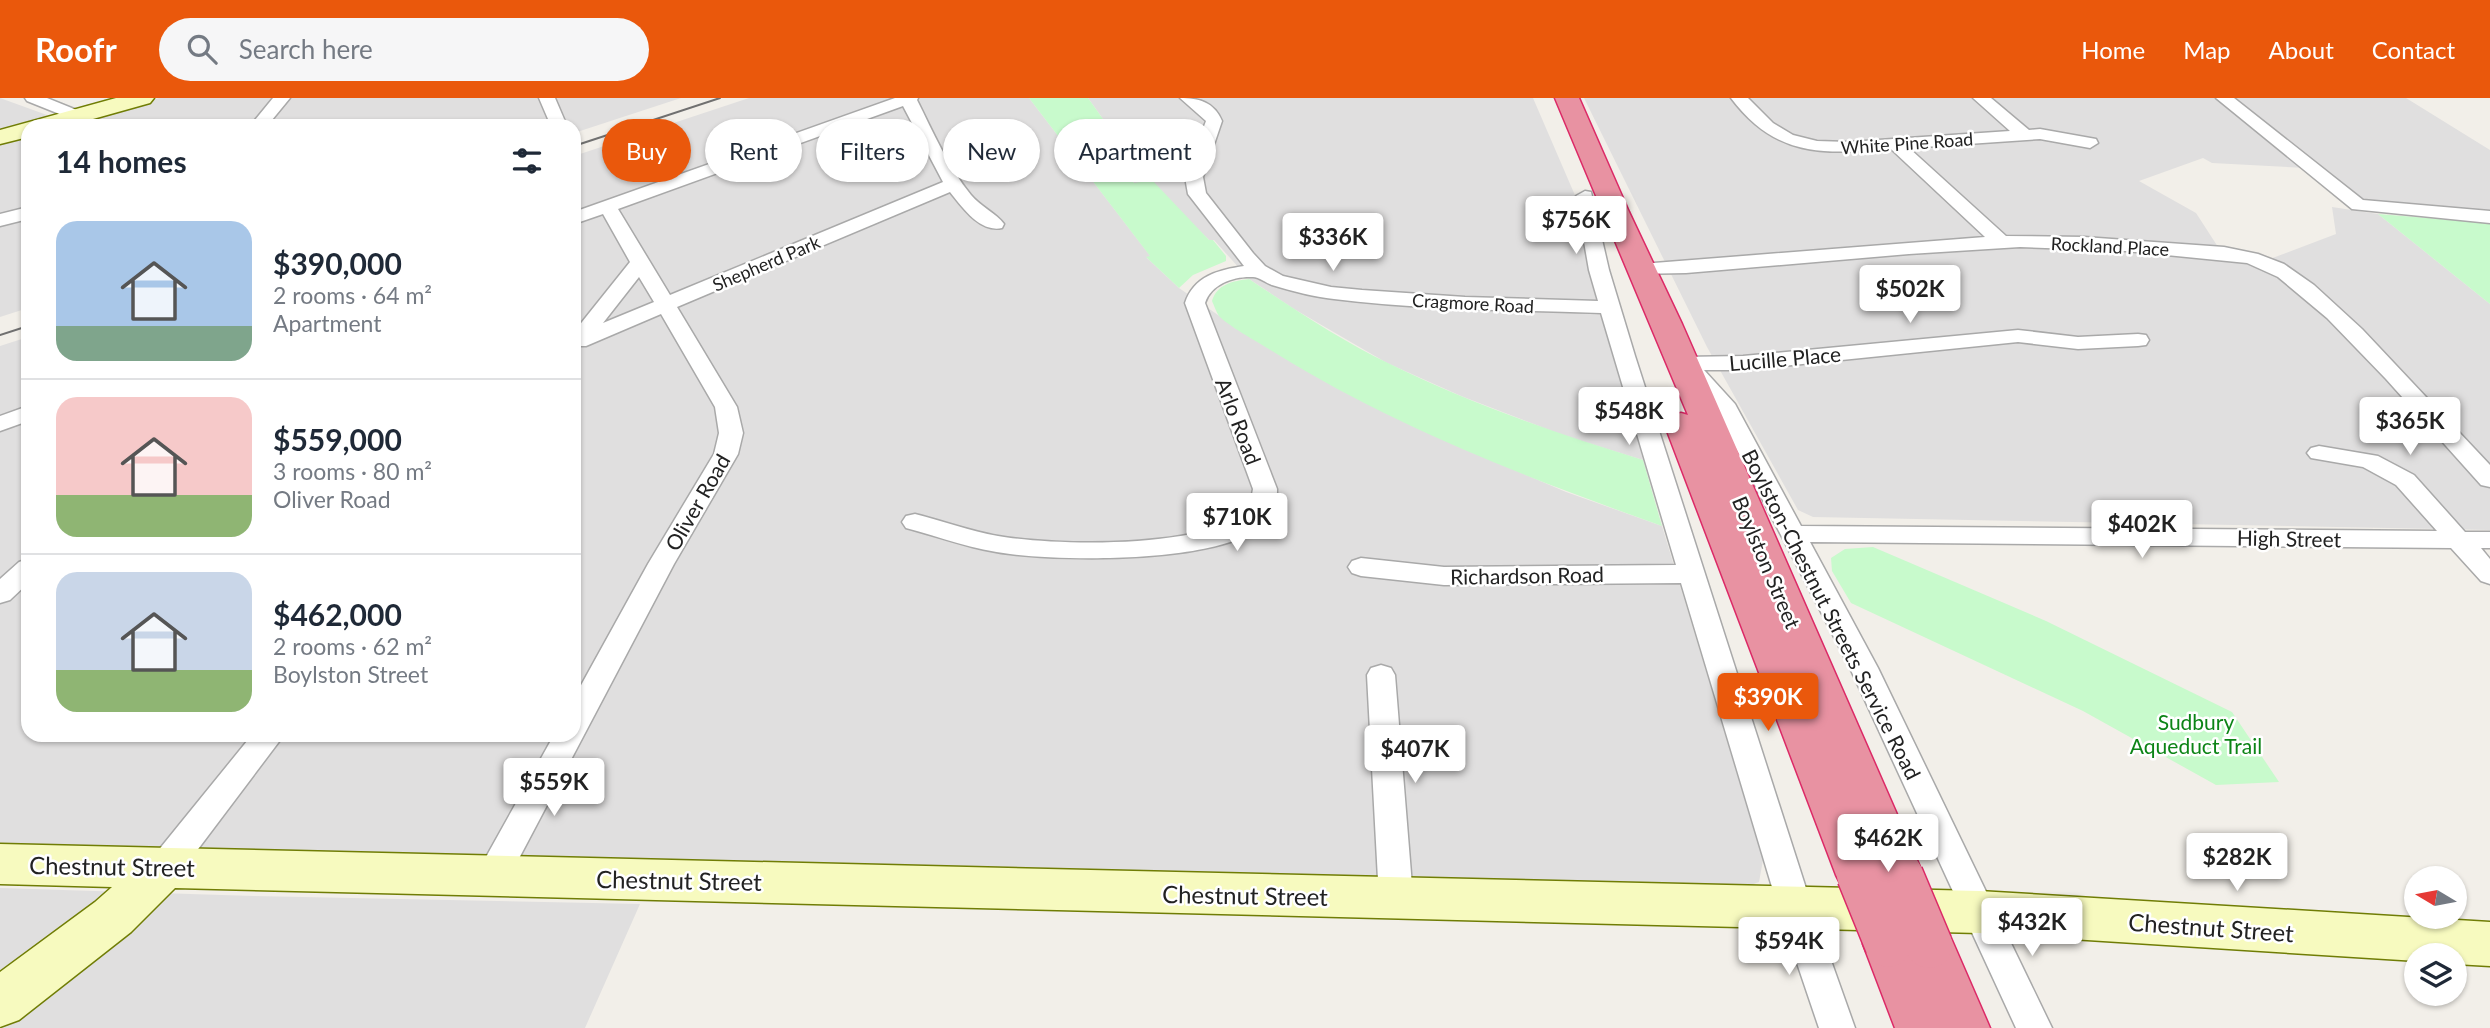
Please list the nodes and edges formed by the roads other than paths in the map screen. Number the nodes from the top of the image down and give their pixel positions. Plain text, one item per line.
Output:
1 (33, 98) edge
2 (142, 98) edge
3 (282, 98) edge
4 (547, 98) edge
5 (909, 98) edge
6 (1188, 98) edge
7 (1546, 98) edge
8 (1567, 98) edge
9 (1739, 98) edge
10 (1981, 98) edge
11 (2224, 98) edge
12 (78, 116) junction
13 (67, 119) edge
14 (264, 119) edge
15 (556, 119) edge
16 (21, 132) edge
17 (2025, 135) junction
18 (0, 137) edge
19 (2090, 144) dead end
20 (1896, 145) junction
21 (954, 184) junction
22 (1585, 196) junction
23 (607, 206) junction
24 (21, 215) edge
25 (581, 215) edge
26 (2490, 217) edge
27 (0, 220) edge
28 (995, 225) dead end
29 (2001, 242) junction
30 (640, 262) junction
31 (1258, 270) junction
32 (1641, 270) junction
33 (666, 304) junction
34 (1609, 307) junction
35 (581, 338) edge
36 (2138, 340) dead end
37 (581, 342) edge
38 (1684, 364) junction
39 (21, 416) edge
40 (0, 424) edge
41 (2319, 453) dead end
42 (2490, 480) edge
43 (915, 522) dead end
44 (1794, 534) junction
45 (2460, 540) junction
46 (2490, 540) edge
47 (1361, 566) dead end
48 (21, 574) edge
49 (1693, 574) junction
50 (2490, 575) edge
51 (0, 594) edge
52 (1381, 675) dead end
53 (581, 712) edge
54 (263, 742) edge
55 (565, 742) edge
56 (0, 864) edge
57 (165, 867) junction
58 (493, 875) junction
59 (1880, 876) junction
60 (1396, 898) junction
61 (1795, 907) junction
62 (1979, 912) junction
63 (2490, 944) edge
64 (1908, 945) junction
65 (0, 1003) edge
66 (1837, 1028) edge
67 (1922, 1028) edge
68 (1964, 1028) edge
69 (2034, 1028) edge

1 - 12 street
2 - 12 main road
3 - 14 street
4 - 15 street
5 - 21 street
5 - 23 street
6 - 31 street, Cragmore Road
7 - 22 highway, Boylston Street
8 - 32 highway, Boylston Street
9 - 20 street, White Pine Road
10 - 17 street
11 - 26 street
12 - 13 main road
16 - 18 main road
17 - 19 street, White Pine Road
17 - 20 street, White Pine Road
20 - 29 street
21 - 28 street
21 - 33 street, Shepherd Park
22 - 34 street
22 - 59 highway, Boylston Street
23 - 25 street
23 - 30 street, Oliver Road
24 - 27 street
29 - 32 street, Rockland Place
29 - 42 street, Rockland Place
30 - 33 street, Oliver Road
30 - 35 street
31 - 34 street, Cragmore Road
31 - 43 street, Arlo Road
32 - 38 highway, Boylston Street
33 - 37 street, Shepherd Park
33 - 53 street, Oliver Road
34 - 49 street
36 - 38 street, Lucille Place
38 - 44 street, Boylston-Chestnut Streets Service Road
38 - 59 highway, Boylston Street
39 - 40 street
41 - 45 street
44 - 45 street, High Street
44 - 62 street, Boylston-Chestnut Streets Service Road
45 - 46 street, High Street
45 - 50 street
47 - 49 street, Richardson Road
48 - 51 street
49 - 61 street
52 - 60 street
54 - 57 street
55 - 58 street
56 - 57 main road, Chestnut Street
57 - 58 main road, Chestnut Street
57 - 65 main road
58 - 60 main road, Chestnut Street
59 - 64 highway, Boylston Street, bridge
60 - 61 main road, Chestnut Street
61 - 62 main road, Chestnut Street
61 - 66 street
62 - 63 main road, Chestnut Street
62 - 69 street, Boylston-Chestnut Streets Service Road
64 - 67 highway, Boylston Street
64 - 68 highway, Boylston Street

